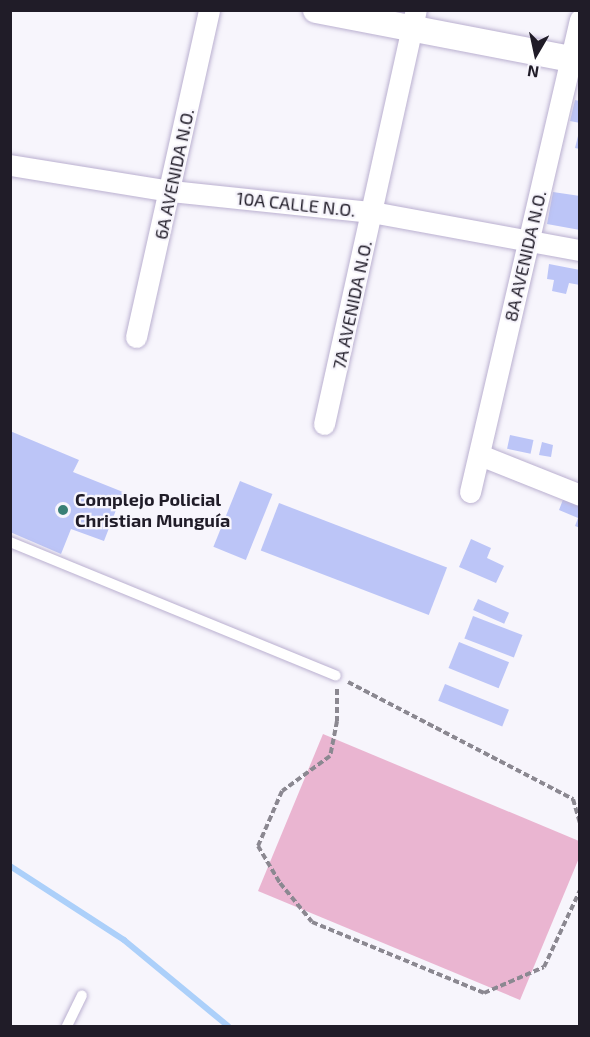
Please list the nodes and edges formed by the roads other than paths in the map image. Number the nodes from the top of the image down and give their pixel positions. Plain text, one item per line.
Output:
1 (209, 10) edge
2 (316, 10) edge
3 (414, 19) edge
4 (579, 20) edge
5 (575, 60) edge
6 (10, 165) edge
7 (171, 190) junction
8 (372, 212) junction
9 (528, 240) junction
10 (579, 250) edge
11 (136, 337) dead end
12 (324, 424) dead end
13 (480, 455) junction
14 (470, 492) dead end
15 (579, 495) edge
16 (10, 542) edge
17 (336, 676) road end
18 (82, 995) dead end
19 (67, 1026) edge

1 - 7 street, 6A AVENIDA N.O.
2 - 3 street
3 - 5 street
3 - 8 street, 7A AVENIDA N.O.
4 - 5 street, 8A AVENIDA N.O.
5 - 9 street, 8A AVENIDA N.O.
6 - 7 street, 10A CALLE N.O.
7 - 8 street, 10A CALLE N.O.
7 - 11 street, 6A AVENIDA N.O.
8 - 9 street, 10A CALLE N.O.
8 - 12 street, 7A AVENIDA N.O.
9 - 10 street, 10A CALLE N.O.
9 - 13 street, 8A AVENIDA N.O.
13 - 14 street, 8A AVENIDA N.O.
13 - 15 street
16 - 17 lane
18 - 19 lane

